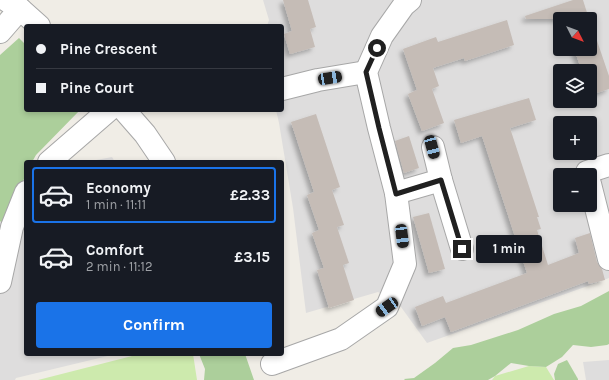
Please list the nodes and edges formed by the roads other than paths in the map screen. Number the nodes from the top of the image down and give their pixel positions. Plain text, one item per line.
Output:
1 (410, 0) edge
2 (13, 5) edge
3 (37, 24) edge
4 (0, 32) edge
5 (366, 72) junction
6 (284, 88) edge
7 (107, 112) edge
8 (126, 112) edge
9 (432, 147) dead end
10 (51, 160) edge
11 (163, 160) edge
12 (609, 165) edge
13 (597, 169) edge
14 (441, 180) junction
15 (396, 194) junction
16 (24, 202) edge
17 (597, 212) edge
18 (19, 228) edge
19 (462, 249) dead end
20 (609, 259) edge
21 (0, 282) edge
22 (272, 366) edge

1 - 5 street
2 - 3 street
2 - 4 street
5 - 6 street
5 - 15 street
7 - 10 street
8 - 11 street
9 - 14 street
12 - 13 street
14 - 15 street
14 - 19 street
15 - 22 street
16 - 18 street
17 - 20 street
18 - 21 street

